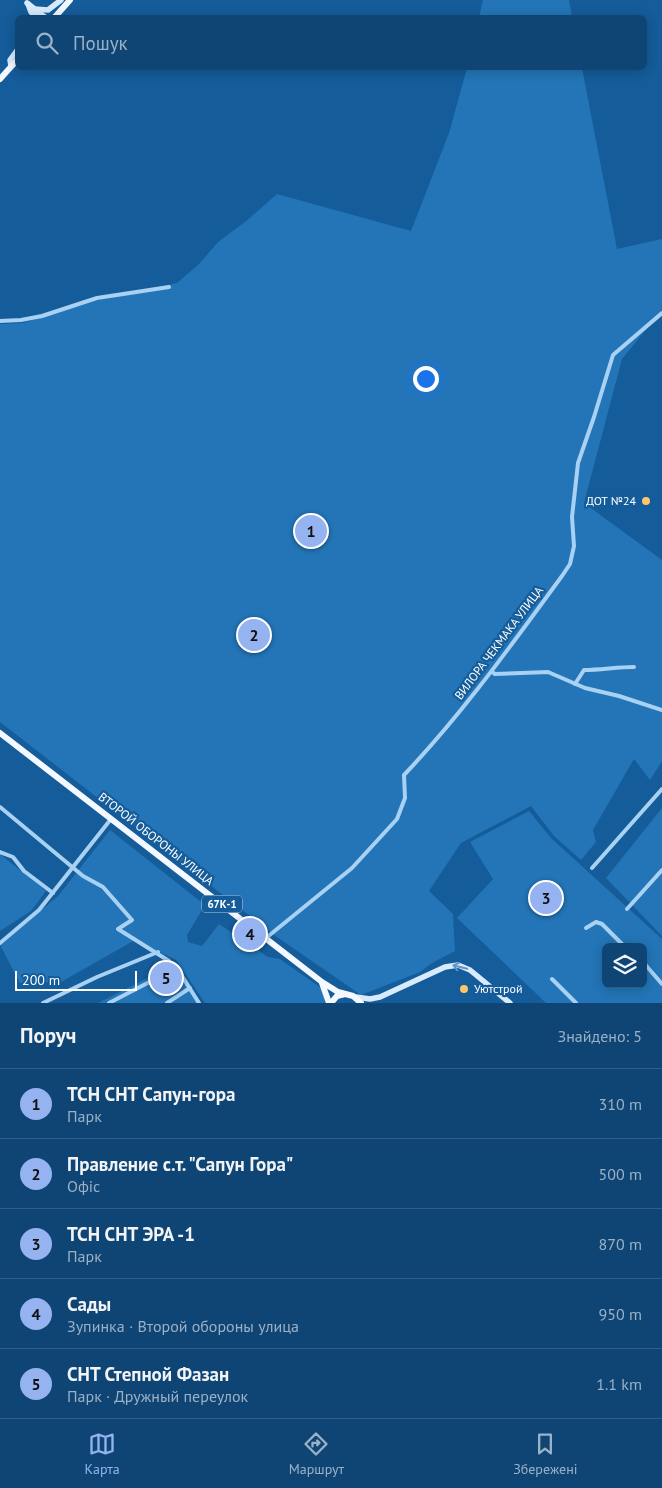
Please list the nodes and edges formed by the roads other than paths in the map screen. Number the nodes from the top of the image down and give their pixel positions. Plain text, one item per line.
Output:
1 (61, 0) edge
2 (70, 0) edge
3 (27, 2) edge
4 (33, 13) edge
5 (57, 15) edge
6 (15, 52) edge
7 (15, 62) edge
8 (11, 66) junction
9 (0, 79) edge
10 (169, 287) dead end
11 (662, 313) edge
12 (0, 321) edge
13 (634, 667) dead end
14 (492, 672) junction
15 (575, 684) junction
16 (662, 710) edge
17 (0, 733) edge
18 (662, 789) edge
19 (0, 807) edge
20 (112, 819) junction
21 (0, 852) edge
22 (73, 867) junction
23 (592, 868) dead end
24 (662, 870) edge
25 (53, 893) junction
26 (627, 910) dead end
27 (586, 928) dead end
28 (266, 938) junction
29 (0, 943) edge
30 (621, 943) edge
31 (158, 952) junction
32 (647, 967) edge
33 (180, 973) junction
34 (552, 979) dead end
35 (322, 982) junction
36 (662, 984) edge
37 (190, 988) junction
38 (346, 994) junction
39 (388, 994) junction
40 (356, 997) junction
41 (380, 1002) edge
42 (43, 1003) edge
43 (108, 1003) edge
44 (167, 1003) edge
45 (199, 1003) edge
46 (330, 1003) edge
47 (362, 1003) edge
48 (510, 1003) edge
49 (576, 1003) edge

1 - 4 main road
2 - 5 main road
3 - 4 main road
6 - 8 main road
7 - 8 main road
8 - 9 main road
10 - 12 street
11 - 14 street, ВИЛОРА ЧЕКМАКА УЛИЦА
13 - 15 street
14 - 15 street
14 - 28 street, ВИЛОРА ЧЕКМАКА УЛИЦА
15 - 16 street
17 - 20 main road, ВТОРОЙ ОБОРОНЫ УЛИЦА / 67К-1
18 - 23 street
19 - 22 street
20 - 22 street
20 - 28 main road, ВТОРОЙ ОБОРОНЫ УЛИЦА / 67К-1
21 - 25 street
22 - 25 street
22 - 31 street
24 - 26 street
25 - 29 street
27 - 30 street
28 - 35 main road, ВТОРОЙ ОБОРОНЫ УЛИЦА / 67К-1
31 - 33 street
31 - 42 street
32 - 36 street
33 - 37 street
33 - 43 street
34 - 49 street
35 - 38 main road, 67К-1
35 - 46 main road
37 - 44 street
37 - 45 street
38 - 40 main road, 67К-1
38 - 46 main road
39 - 40 main road, 67К-1
39 - 41 main road, 67К-1
48 -> 39 main road, 67К-1
40 - 47 main road, 67К-1

